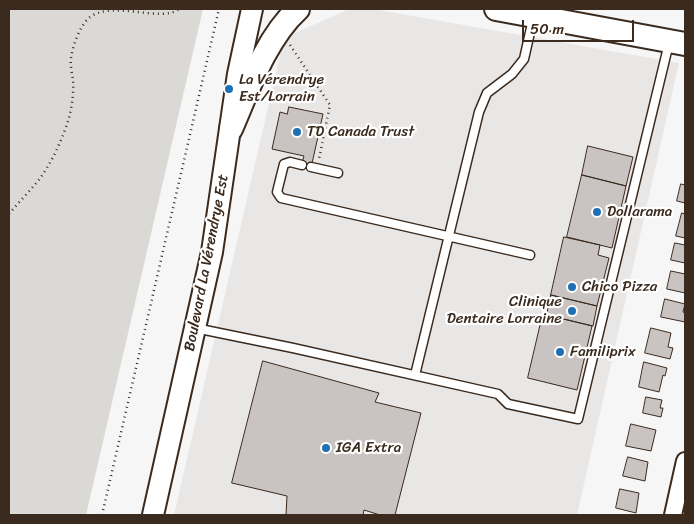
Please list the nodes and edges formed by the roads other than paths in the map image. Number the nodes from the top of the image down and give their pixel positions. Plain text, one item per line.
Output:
1 (252, 9) edge
2 (298, 9) edge
3 (496, 9) edge
4 (533, 16) junction
5 (677, 43) edge
6 (231, 129) junction
7 (302, 165) dead end
8 (314, 167) road end
9 (338, 173) dead end
10 (449, 237) junction
11 (530, 256) dead end
12 (195, 328) junction
13 (416, 375) junction
14 (685, 462) edge
15 (153, 515) edge
16 (673, 515) edge

1 - 6 street, Boulevard La Vérendrye Est
2 - 6 main road
3 - 4 main road
4 - 5 main road
4 - 10 lane
5 - 13 lane
6 - 12 street, Boulevard La Vérendrye Est
7 - 10 lane
8 - 9 lane
10 - 11 lane
10 - 13 lane
12 - 13 lane
12 - 15 street, Boulevard La Vérendrye Est
14 - 16 street

